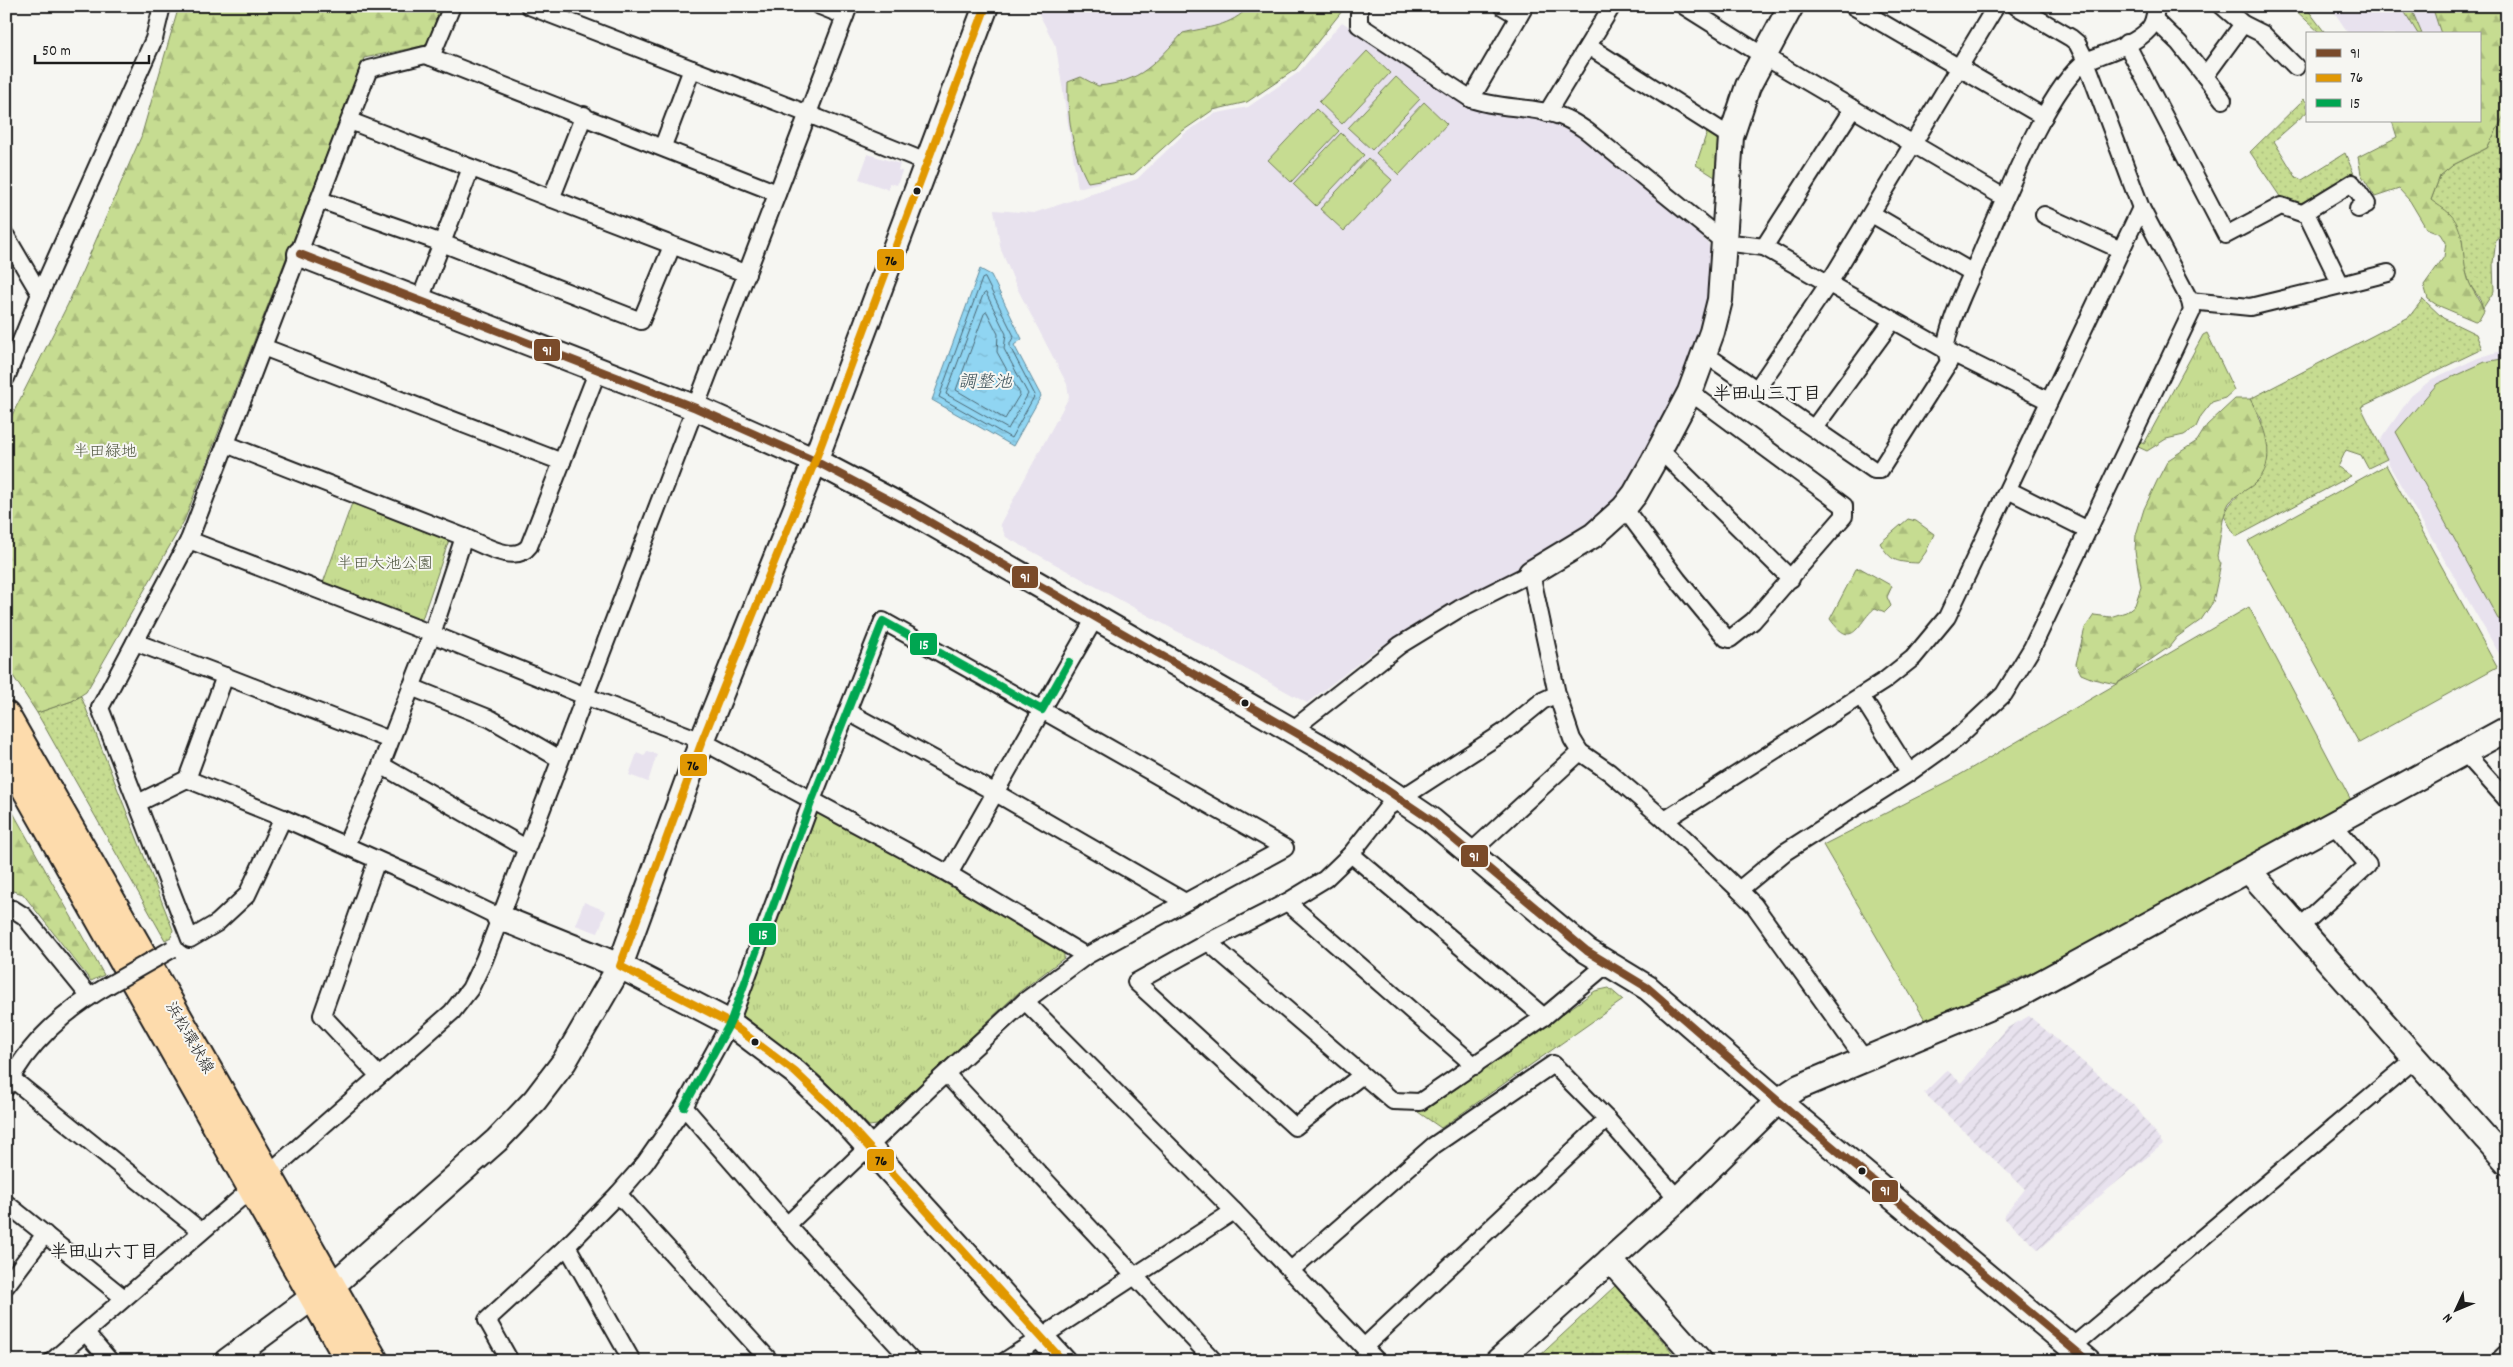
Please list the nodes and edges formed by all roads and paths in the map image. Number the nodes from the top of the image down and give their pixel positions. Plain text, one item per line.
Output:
1 (162, 6) edge
2 (452, 6) edge
3 (529, 6) edge
4 (820, 6) edge
5 (986, 6) edge
6 (1358, 6) edge
7 (1502, 6) edge
8 (1612, 6) edge
9 (1684, 6) edge
10 (1791, 6) edge
11 (1853, 6) edge
12 (1996, 6) edge
13 (2016, 6) edge
14 (2222, 6) edge
15 (847, 11) edge
16 (1522, 11) edge
17 (2156, 13) edge
18 (2243, 24) junction
19 (2126, 43) junction
20 (1588, 46) junction
21 (1762, 55) junction
22 (2291, 55) dead end
23 (431, 57) junction
24 (2086, 62) junction
25 (1959, 68) junction
26 (692, 69) junction
27 (2205, 76) junction
28 (1471, 99) junction
29 (2222, 100) dead end
30 (1853, 108) junction
31 (1547, 113) junction
32 (808, 114) junction
33 (584, 115) junction
34 (2044, 117) junction
35 (350, 121) junction
36 (1731, 137) junction
37 (1915, 144) junction
38 (663, 146) junction
39 (926, 162) junction
40 (471, 168) junction
41 (777, 193) junction
42 (2005, 198) junction
43 (551, 199) junction
44 (320, 200) junction
45 (2141, 208) junction
46 (2358, 209) dead end
47 (2302, 213) junction
48 (1872, 214) junction
49 (2044, 215) dead end
50 (6, 236) edge
51 (1724, 242) junction
52 (442, 243) junction
53 (672, 246) junction
54 (1764, 247) junction
55 (2121, 250) junction
56 (300, 254) junction
57 (1973, 273) junction
58 (2388, 273) dead end
59 (747, 274) junction
60 (1829, 283) junction
61 (2341, 285) junction
62 (40, 294) junction
63 (2190, 301) junction
64 (419, 302) junction
65 (1892, 320) junction
66 (263, 347) junction
67 (1946, 350) junction
68 (1705, 354) junction
69 (598, 370) junction
70 (6, 378) edge
71 (1757, 390) junction
72 (1690, 392) junction
73 (2049, 401) junction
74 (696, 408) junction
75 (1814, 428) junction
76 (226, 444) junction
77 (1660, 450) junction
78 (815, 460) junction
79 (562, 462) junction
80 (2008, 490) junction
81 (1624, 508) junction
82 (2088, 530) junction
83 (464, 537) junction
84 (189, 540) junction
85 (1531, 574) junction
86 (1791, 578) junction
87 (1096, 618) junction
88 (432, 634) junction
89 (135, 642) junction
90 (226, 676) junction
91 (411, 687) junction
92 (1557, 694) junction
93 (585, 696) junction
94 (1861, 696) junction
95 (1042, 710) junction
96 (848, 712) junction
97 (6, 715) edge
98 (2507, 729) edge
99 (1292, 730) junction
100 (390, 740) junction
101 (702, 741) junction
102 (1580, 752) junction
103 (2464, 752) junction
104 (6, 755) edge
105 (560, 759) junction
106 (381, 765) junction
107 (1909, 772) junction
108 (187, 779) junction
109 (996, 793) junction
110 (1401, 798) junction
111 (812, 800) junction
112 (2507, 800) edge
113 (138, 804) junction
114 (283, 818) junction
115 (1666, 820) junction
116 (2333, 824) junction
117 (346, 845) junction
118 (526, 848) junction
119 (1470, 853) junction
120 (1351, 854) junction
121 (377, 860) junction
122 (2250, 871) junction
123 (949, 874) junction
124 (1739, 890) junction
125 (1185, 902) junction
126 (1287, 902) junction
127 (6, 909) edge
128 (499, 917) junction
129 (2300, 927) junction
130 (190, 938) junction
131 (1208, 942) junction
132 (1086, 956) junction
133 (1607, 964) junction
134 (620, 966) junction
135 (89, 996) junction
136 (1025, 1001) junction
137 (1544, 1017) junction
138 (730, 1022) junction
139 (2414, 1059) junction
140 (1865, 1060) junction
141 (1474, 1066) junction
142 (946, 1074) junction
143 (379, 1076) junction
144 (1361, 1076) junction
145 (8, 1081) edge
146 (1778, 1101) junction
147 (684, 1106) junction
148 (1607, 1119) junction
149 (868, 1146) junction
150 (2507, 1162) edge
151 (260, 1181) junction
152 (618, 1194) junction
153 (1678, 1199) junction
154 (6, 1203) edge
155 (1234, 1211) junction
156 (787, 1225) junction
157 (201, 1231) junction
158 (45, 1234) junction
159 (567, 1246) junction
160 (1610, 1260) junction
161 (1291, 1270) junction
162 (1137, 1276) junction
163 (6, 1286) edge
164 (322, 1291) junction
165 (124, 1298) junction
166 (86, 1333) junction
167 (1043, 1338) junction
168 (1364, 1347) junction
169 (2080, 1354) edge
170 (2507, 1358) edge
171 (52, 1361) edge
172 (110, 1361) edge
173 (227, 1361) edge
174 (349, 1361) edge
175 (375, 1361) edge
176 (510, 1361) edge
177 (632, 1361) edge
178 (770, 1361) edge
179 (912, 1361) edge
180 (1005, 1361) edge
181 (1063, 1361) edge
182 (1214, 1361) edge
183 (1377, 1361) edge
184 (1498, 1361) edge
185 (1700, 1361) edge
186 (2504, 1361) edge

1 - 62 street
2 - 23 street
3 - 26 street
4 - 15 street
5 - 39 street
6 - 28 street
7 - 16 street
8 - 20 street
9 - 21 street
10 - 21 street
11 - 25 street
12 - 25 street
13 - 24 street
14 - 18 street
15 - 32 street
16 - 28 street
17 - 19 street
17 - 27 street
18 - 22 street
18 - 27 street
19 - 24 street
19 - 47 street
20 - 31 street
20 - 36 street
21 - 30 street
21 - 36 street
23 - 33 street
23 - 35 street
24 - 34 street
24 - 45 street
25 - 34 street
25 - 37 street
26 - 32 street
26 - 38 street
27 - 29 street
28 - 31 street
30 - 37 street
30 - 54 street
31 - 51 street
32 - 39 street
32 - 41 street
33 - 38 street
33 - 43 street
34 - 42 street
35 - 40 street
35 - 44 street
36 - 51 street
37 - 42 street
37 - 48 street
38 - 41 street
39 - 78 street
40 - 43 street
40 - 52 street
41 - 59 street
42 - 57 street
43 - 53 street
44 - 52 street
44 - 56 street
45 - 55 street
45 - 63 street
46 - 47 street
47 - 61 street
48 - 57 street
48 - 60 street
49 - 55 street
50 - 62 street
51 - 54 street
51 - 68 street
52 - 53 street
52 - 64 street
53 - 59 street
54 - 60 street
55 - 73 street
56 - 64 street
56 - 66 street
57 - 67 street
58 - 61 street
59 - 74 street
60 - 65 street
60 - 71 street
61 - 63 street
62 - 70 street
63 - 82 street
64 - 69 street
65 - 67 street
65 - 75 street
66 - 76 street
66 - 79 street
67 - 73 street
67 - 75 street
68 - 71 street
68 - 72 street
69 - 74 street
69 - 79 street
71 - 75 street
72 - 77 street
72 - 86 street
73 - 80 street
74 - 78 street
74 - 93 street
76 - 83 street
76 - 84 street
77 - 81 street
77 - 86 street
78 - 87 street
78 - 101 street
79 - 83 street
80 - 82 street
80 - 94 street
81 - 85 street
81 - 86 street
82 - 107 street
83 - 88 street
84 - 88 street
84 - 89 street
85 - 92 street
85 - 99 street
87 - 95 street
87 - 99 street
88 - 91 street
88 - 93 street
89 - 90 street
89 - 113 street
90 - 100 street
90 - 108 street
91 - 100 street
91 - 105 street
92 - 102 street
92 - 110 street
93 - 101 street
93 - 105 street
94 - 107 street
94 - 115 street
95 - 96 street
95 - 109 street
95 - 125 street
96 - 109 street
96 - 111 street
97 - 151 main road, 浜松環状線
98 - 103 street
99 - 110 street
100 - 106 street
101 - 111 street
101 - 134 street
102 - 115 street
102 - 119 street
103 - 112 street
103 - 116 street
104 - 151 main road, 浜松環状線
105 - 118 street
106 - 117 street
106 - 118 street
107 - 124 street
108 - 113 street
108 - 114 street
109 - 123 street
109 - 125 street
110 - 119 street
110 - 120 street
111 - 123 street
111 - 138 street
113 - 130 street
114 - 117 street
114 - 130 street
115 - 124 street
116 - 122 street
116 - 129 street
117 - 121 street
118 - 128 street
119 - 133 street
120 - 126 street
120 - 137 street
121 - 128 street
121 - 143 street
122 - 129 street
122 - 140 street
123 - 132 street
124 - 140 street
125 - 132 street
126 - 131 street
126 - 141 street
127 - 135 street
128 - 134 street
128 - 143 street
129 - 139 street
130 - 135 street, bridge
131 - 144 street
131 - 144 street
132 - 136 street
133 - 137 street
133 - 146 street
134 - 138 street
134 - 164 street
135 - 145 street
136 - 142 street
136 - 155 street
137 - 141 street
138 - 147 street
138 - 149 street
139 - 150 street
139 - 169 street
140 - 146 street
141 - 144 street
142 - 149 street
142 - 162 street
143 - 151 street
145 - 157 street
146 - 153 street
146 - 169 street
147 - 152 street
147 - 156 street
148 - 153 street
148 - 161 street
148 - 168 street
149 - 156 street
149 - 167 street
151 - 157 street
151 - 164 main road, 浜松環状線
152 - 159 street
152 - 178 street
153 - 160 street
154 - 158 street
155 - 161 street
155 - 162 street
156 - 179 street
157 - 165 street
158 - 163 street
158 - 165 street
159 - 176 street
159 - 177 street
160 - 184 street
160 - 185 street
161 - 168 street
162 - 167 street
162 - 182 street
164 - 173 street
164 - 174 main road, 浜松環状線
164 - 175 main road, 浜松環状線
165 - 166 street
166 - 171 street
166 - 172 street
167 - 180 street
167 - 181 street
168 - 183 street
170 - 186 street

